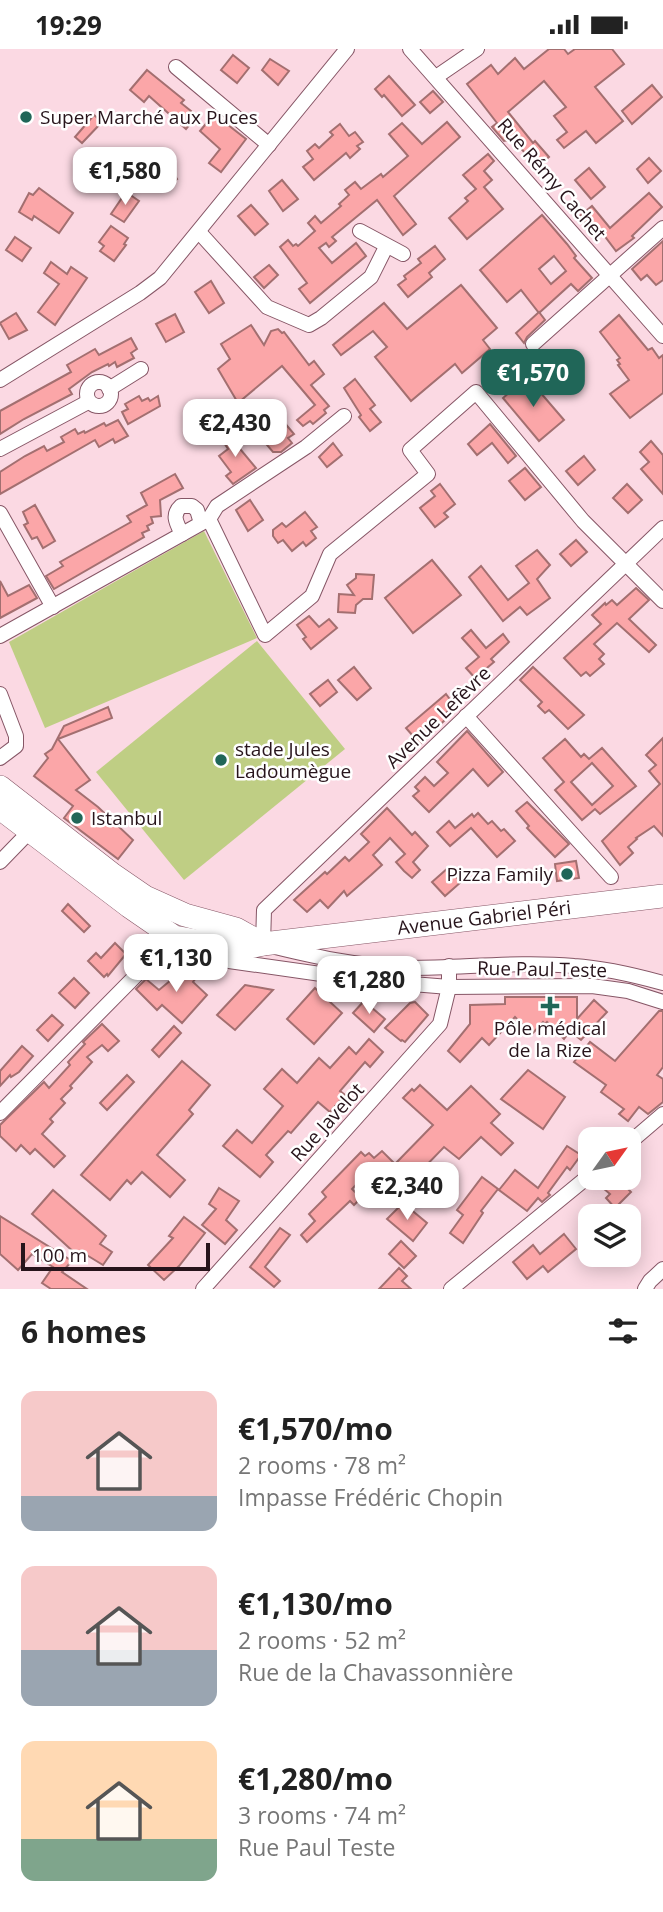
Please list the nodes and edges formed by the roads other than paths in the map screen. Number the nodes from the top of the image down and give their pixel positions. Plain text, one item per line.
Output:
1 (346, 49) edge
2 (410, 49) edge
3 (477, 49) edge
4 (176, 67) dead end
5 (436, 77) junction
6 (269, 145) junction
7 (663, 228) edge
8 (360, 231) dead end
9 (199, 232) junction
10 (386, 247) junction
11 (403, 254) dead end
12 (610, 275) junction
13 (663, 336) edge
14 (533, 344) dead end
15 (141, 369) dead end
16 (0, 380) edge
17 (344, 416) dead end
18 (0, 449) edge
19 (0, 513) edge
20 (205, 521) junction
21 (663, 528) edge
22 (182, 534) junction
23 (626, 563) junction
24 (663, 601) edge
25 (53, 607) junction
26 (0, 636) edge
27 (0, 695) edge
28 (466, 716) junction
29 (0, 758) edge
30 (0, 787) edge
31 (0, 808) edge
32 (31, 830) junction
33 (0, 862) edge
34 (611, 877) dead end
35 (663, 896) edge
36 (174, 937) junction
37 (263, 944) junction
38 (449, 966) junction
39 (663, 983) edge
40 (449, 987) junction
41 (663, 1002) edge
42 (0, 1113) edge
43 (663, 1114) edge
44 (641, 1133) edge
45 (578, 1185) edge
46 (663, 1269) edge
47 (204, 1289) edge
48 (451, 1289) edge
49 (645, 1289) edge

1 - 6 street
2 - 5 street, Rue Rémy Cachet
3 - 5 street
4 - 6 street
5 - 12 street, Rue Rémy Cachet
6 - 9 street
7 - 12 street
8 - 10 street
9 - 10 street
9 - 16 street
10 - 11 street
12 - 13 street, Rue Rémy Cachet
12 - 14 street
15 - 18 street
17 - 20 street
19 - 25 street
20 - 22 street
20 - 22 street
20 - 23 street
21 - 23 street, Avenue Lefèvre
22 - 25 street
23 - 24 street
23 - 28 street, Avenue Lefèvre
25 - 26 street
27 - 29 street
28 - 34 street
28 - 37 street, Avenue Lefèvre
30 - 37 main road
31 - 32 main road, Avenue Gabriel Péri
32 - 33 street
32 - 36 main road, Avenue Gabriel Péri
35 - 37 main road, Avenue Gabriel Péri
36 - 37 main road, Avenue Gabriel Péri
36 - 40 street, Rue Paul Teste
36 - 42 street
37 - 38 street, Rue Paul Teste
38 - 39 street, Rue Paul Teste
38 - 40 street, Rue Javelot
40 - 41 street, Rue Paul Teste
40 - 47 street, Rue Javelot
43 - 44 street
45 - 48 street
46 - 49 street

